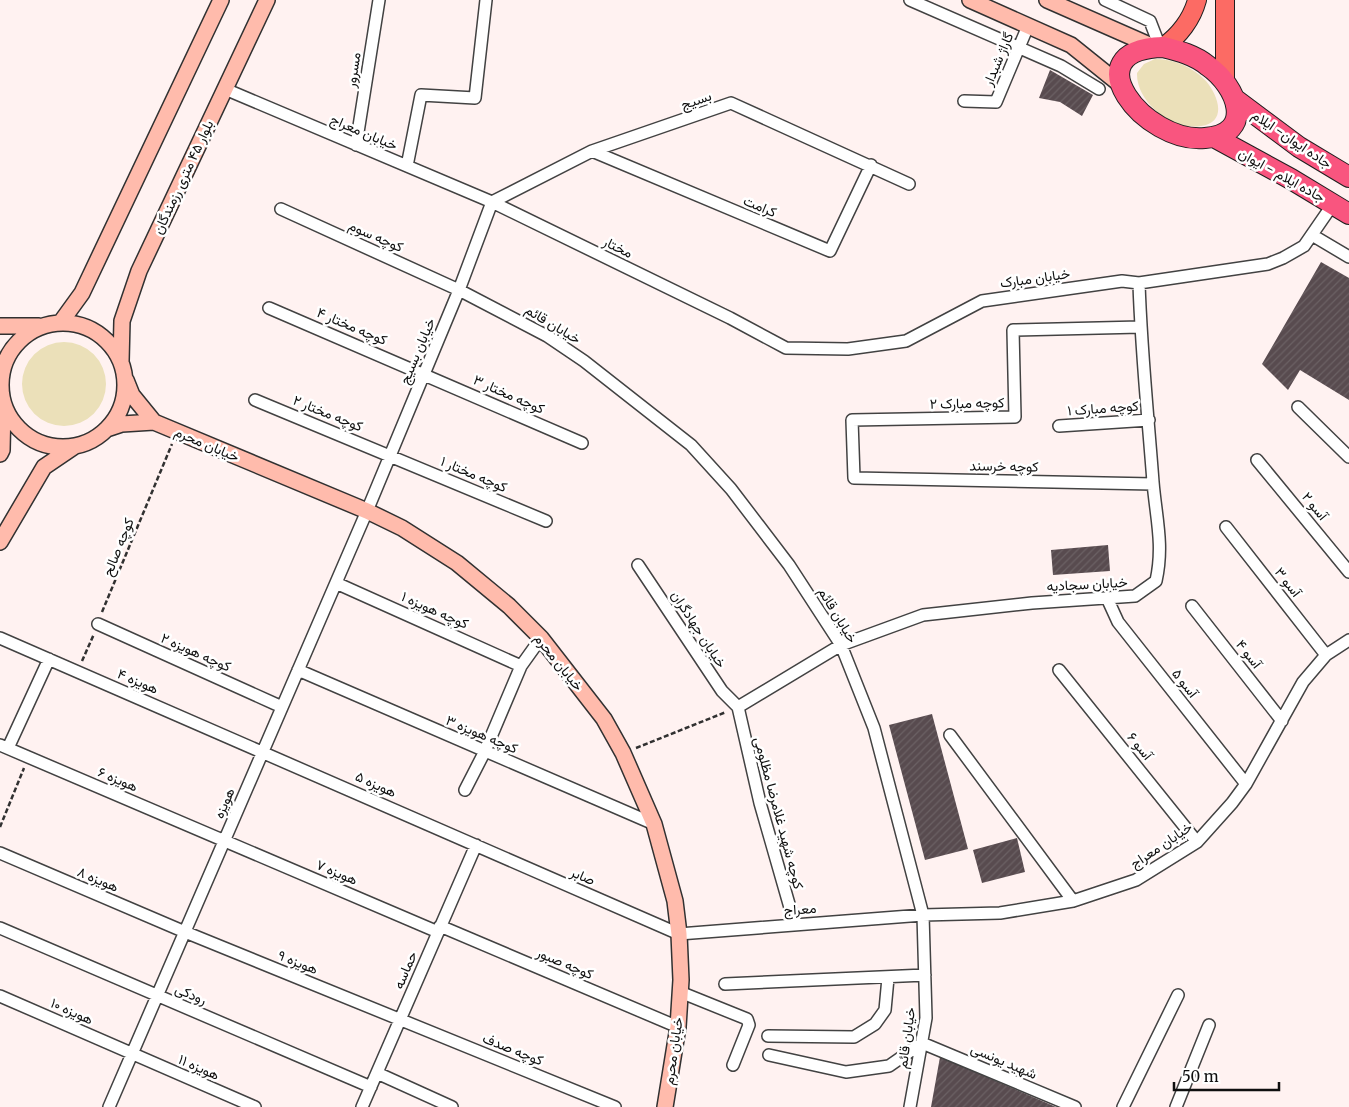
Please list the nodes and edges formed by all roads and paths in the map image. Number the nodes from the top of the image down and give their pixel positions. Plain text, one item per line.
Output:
1 (221, 0) edge
2 (266, 0) edge
3 (379, 0) edge
4 (486, 0) edge
5 (910, 0) edge
6 (970, 0) edge
7 (1047, 0) edge
8 (1105, 0) edge
9 (1197, 0) edge
10 (1224, 0) edge
11 (1028, 26) junction
12 (1159, 47) junction
13 (1020, 48) junction
14 (1225, 82) junction
15 (1122, 86) junction
16 (225, 89) junction
17 (1099, 89) dead end
18 (1236, 100) junction
19 (964, 101) dead end
20 (1214, 137) junction
21 (356, 145) junction
22 (592, 151) junction
23 (871, 165) junction
24 (407, 166) junction
25 (1349, 177) edge
26 (910, 184) dead end
27 (492, 202) junction
28 (281, 209) dead end
29 (1341, 209) edge
30 (1312, 235) junction
31 (1349, 257) edge
32 (1139, 283) junction
33 (459, 290) junction
34 (269, 308) dead end
35 (730, 318) joint
36 (61, 322) junction
37 (0, 326) edge
38 (43, 326) junction
39 (1140, 327) junction
40 (120, 361) junction
41 (424, 373) junction
42 (125, 378) junction
43 (1, 399) edge
44 (255, 400) dead end
45 (1298, 407) dead end
46 (1150, 420) junction
47 (154, 422) junction
48 (1059, 426) dead end
49 (108, 429) junction
50 (177, 431) junction
51 (582, 443) dead end
52 (75, 446) junction
53 (0, 454) edge
54 (390, 455) junction
55 (1349, 457) edge
56 (1257, 460) dead end
57 (854, 478) joint
58 (1153, 484) junction
59 (367, 511) junction
60 (546, 521) dead end
61 (1226, 527) dead end
62 (0, 542) edge
63 (638, 565) dead end
64 (1349, 572) edge
65 (336, 583) junction
66 (1107, 598) junction
67 (1192, 606) dead end
68 (98, 624) junction
69 (0, 638) edge
70 (541, 638) junction
71 (1349, 640) edge
72 (841, 644) junction
73 (1326, 655) junction
74 (49, 659) junction
75 (521, 666) junction
76 (298, 670) junction
77 (1059, 670) dead end
78 (78, 671) junction
79 (282, 707) junction
80 (738, 708) junction
81 (1282, 721) junction
82 (950, 736) dead end
83 (4, 746) edge
84 (263, 751) junction
85 (485, 752) junction
86 (623, 753) junction
87 (29, 757) junction
88 (1246, 784) junction
89 (465, 790) dead end
90 (654, 824) junction
91 (0, 827) edge
92 (224, 840) junction
93 (1197, 842) junction
94 (476, 845) junction
95 (0, 853) edge
96 (1073, 901) junction
97 (923, 915) junction
98 (794, 925) junction
99 (0, 928) edge
100 (439, 929) junction
101 (185, 932) junction
102 (679, 934) junction
103 (925, 975) junction
104 (888, 978) junction
105 (724, 984) dead end
106 (680, 992) junction
107 (1178, 995) dead end
108 (0, 996) edge
109 (158, 996) junction
110 (400, 1020) junction
111 (1209, 1025) dead end
112 (678, 1027) junction
113 (768, 1036) dead end
114 (922, 1043) junction
115 (132, 1054) junction
116 (769, 1054) dead end
117 (733, 1065) dead end
118 (377, 1073) junction
119 (371, 1088) junction
120 (109, 1107) edge
121 (255, 1107) edge
122 (362, 1107) edge
123 (452, 1107) edge
124 (615, 1107) edge
125 (665, 1107) edge
126 (910, 1107) edge
127 (1075, 1107) edge
128 (1123, 1107) edge
129 (1176, 1107) edge

1 - 36 main road
2 - 16 main road, بلوار ۴۵ متری رزمندگان
3 - 21 street, مسرور
4 - 24 street
5 - 13 street
6 - 11 main road
7 - 12 main road
8 - 12 street
9 - 12 main road
10 - 14 main road
11 - 13 street, گاراژ شبدار
11 - 15 main road
12 - 14 highway
12 - 15 highway
13 - 17 street
13 - 19 street, گاراژ شبدار
14 - 18 highway
15 - 20 highway
16 - 21 street, خیابان معراج
16 - 40 main road, بلوار ۴۵ متری رزمندگان
18 - 20 highway
18 - 25 highway, جاده ایوان- ایلام
20 - 29 highway, جاده ایلام - ایوان
21 - 24 street, خیابان معراج
22 - 23 street, بسیج
22 - 23 street, کرامت
22 - 27 street, بسیج
23 - 26 street, بسیج
24 - 27 street, خیابان معراج
27 - 33 street, خیابان بسیج
27 - 35 street, مختار
28 - 33 street, کوچه سوم
29 - 30 street, خیابان مبارک
30 - 31 street
30 - 32 street, خیابان مبارک
32 - 35 street, خیابان مبارک
32 - 39 street, خیابان سجادیه
33 - 41 street, خیابان بسیج
33 - 72 street, خیابان قائم
34 - 41 street, کوچه مختار ۴
36 - 38 main road
36 - 40 main road
37 - 38 main road
38 - 43 main road
39 - 46 street, خیابان سجادیه
39 - 57 street, کوچه مبارک ۲
40 - 42 main road
41 - 51 street, کوچه مختار ۳
41 - 54 street, خیابان بسیج
42 - 47 main road
42 - 49 main road
43 - 52 main road
43 - 53 main road
44 - 54 street, کوچه مختار ۲
45 - 55 street
46 - 48 street, کوچه مبارک ۱
46 - 58 street, خیابان سجادیه
47 - 49 main road
47 - 50 main road, خیابان محرم
49 - 52 main road
50 - 59 main road, خیابان محرم
50 - 68 path, کوچه صالح
52 - 62 main road
54 - 59 street, خیابان بسیج
54 - 60 street, کوچه مختار ۱
56 - 64 street, آسو ۲
57 - 58 street, کوچه خرسند
58 - 66 street, خیابان سجادیه
59 - 65 street, هویزه
59 - 70 main road, خیابان محرم
61 - 73 street, آسو ۳
63 - 80 street, خیابان جهادگران
65 - 75 street, کوچه هویزه ۱
65 - 76 street, هویزه
66 - 72 street, خیابان سجادیه
66 - 88 street, آسو ۵
67 - 81 street, آسو ۴
68 - 78 path, کوچه صالح
68 - 79 street, کوچه هویزه ۲
69 - 74 street, هویزه ۴
70 - 75 street
70 - 86 main road, خیابان محرم
71 - 73 street, خیابان معراج
72 - 80 street, خیابان سجادیه
72 - 97 street, خیابان قائم
73 - 81 street, خیابان معراج
74 - 78 street, هویزه ۴
74 - 83 street
75 - 85 street
76 - 79 street, هویزه
76 - 85 street, کوچه هویزه ۳
77 - 93 street, آسو ۶
78 - 84 street, هویزه ۴
79 - 84 street, هویزه
80 - 86 path
80 - 98 street, کوچه شهید غلامرضا مظلومی
81 - 88 street, خیابان معراج
82 - 96 street
83 - 87 street, هویزه ۶
84 - 92 street, هویزه
84 - 94 street, هویزه ۵
85 - 89 street
85 - 90 street, کوچه هویزه ۳
86 - 90 main road, خیابان محرم
87 - 91 path
87 - 92 street, هویزه ۶
88 - 93 street, خیابان معراج
90 - 102 main road, خیابان محرم
92 - 100 street, هویزه ۷
92 - 101 street, هویزه
93 - 96 street, خیابان معراج
94 - 100 street, حماسه
94 - 102 street, صابر
95 - 101 street, هویزه ۸
96 - 97 street, خیابان معراج
97 - 98 street, معراج
97 - 103 street, خیابان قائم
98 - 102 street, معراج
99 - 109 street, رودکی
100 - 110 street, حماسه
100 - 112 street, کوچه صبور
101 - 109 street, هویزه
101 - 110 street, هویزه ۹
102 - 106 main road, خیابان محرم
103 - 104 street
103 - 114 street, خیابان قائم
104 - 105 street
104 - 113 street
106 - 112 main road, خیابان محرم
106 - 117 street
107 - 128 street
108 - 115 street, هویزه ۱۰
109 - 115 street, هویزه
109 - 119 street, رودکی
110 - 118 street, حماسه
110 - 124 street, کوچه صدف
111 - 129 street
112 - 125 main road, خیابان محرم
114 - 116 street
114 - 126 street, خیابان قائم
114 - 127 street, شهید یونسی
115 - 120 street, هویزه
115 - 121 street, هویزه ۱۱
118 - 119 street, حماسه
118 - 123 street
119 - 122 street, حماسه

